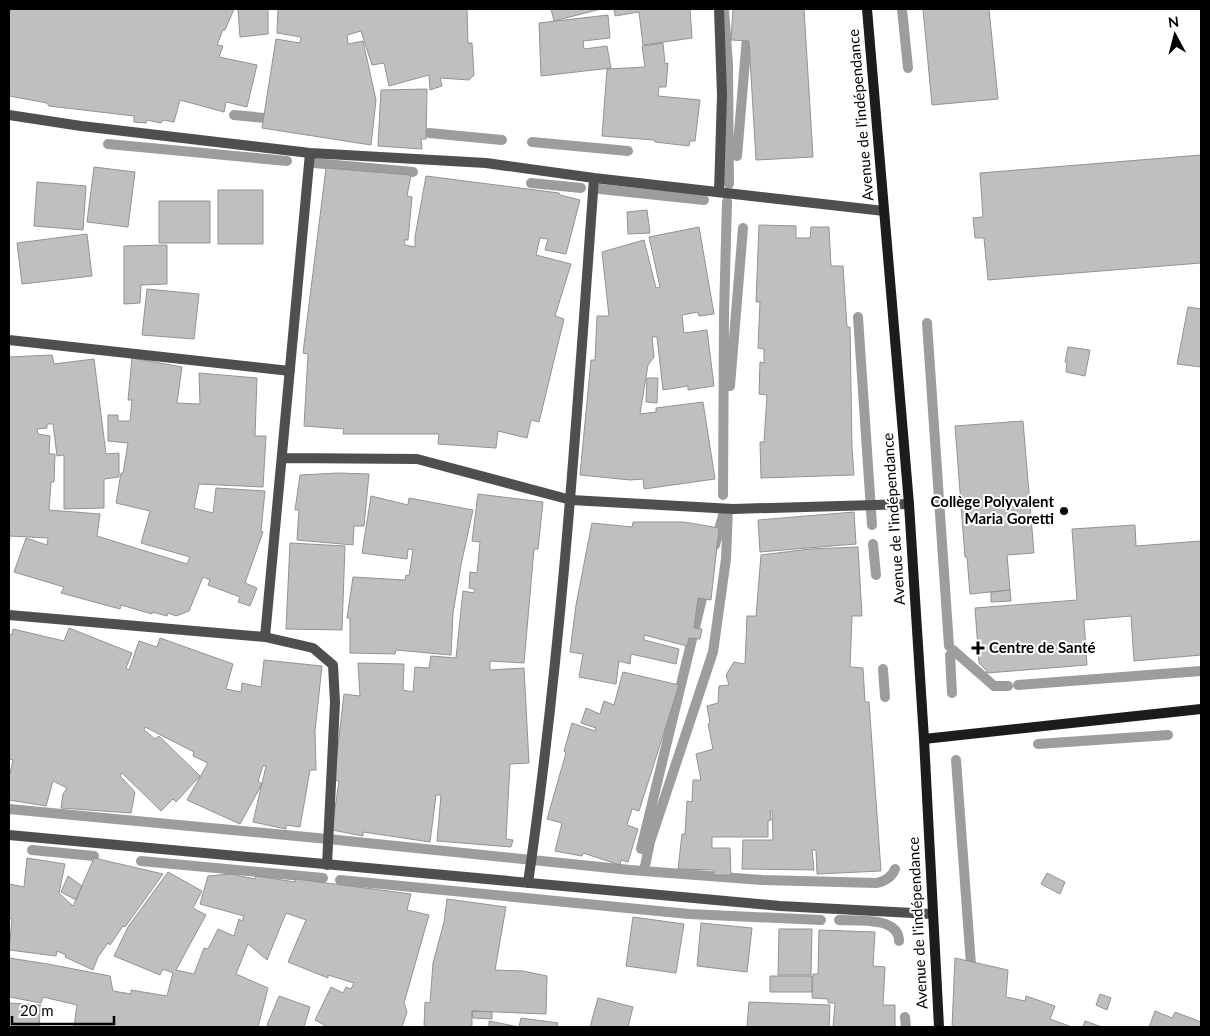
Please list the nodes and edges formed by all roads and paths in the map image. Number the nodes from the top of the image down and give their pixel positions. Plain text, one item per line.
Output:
1 (719, 9) edge
2 (867, 9) edge
3 (9, 116) edge
4 (310, 153) junction
5 (594, 178) junction
6 (719, 192) junction
7 (884, 211) junction
8 (9, 340) edge
9 (290, 371) junction
10 (283, 458) junction
11 (571, 500) junction
12 (909, 504) junction
13 (9, 615) edge
14 (265, 637) junction
15 (1201, 709) edge
16 (924, 739) junction
17 (9, 835) edge
18 (327, 865) junction
19 (528, 883) junction
20 (932, 914) junction
21 (938, 1027) edge

1 - 6 street
2 - 7 main road, Avenue de l'indépendance
3 - 4 street
4 - 5 street
4 - 9 street
5 - 6 street
5 - 11 street
6 - 7 street
7 - 12 main road, Avenue de l'indépendance
8 - 9 street
9 - 10 street
10 - 11 street
10 - 14 street
11 - 12 street
11 - 19 street
12 - 16 main road, Avenue de l'indépendance
13 - 14 street
14 - 18 street
15 - 16 main road
16 - 20 main road, Avenue de l'indépendance
17 - 18 street
18 - 19 street
19 - 20 street
20 - 21 main road, Avenue de l'indépendance

